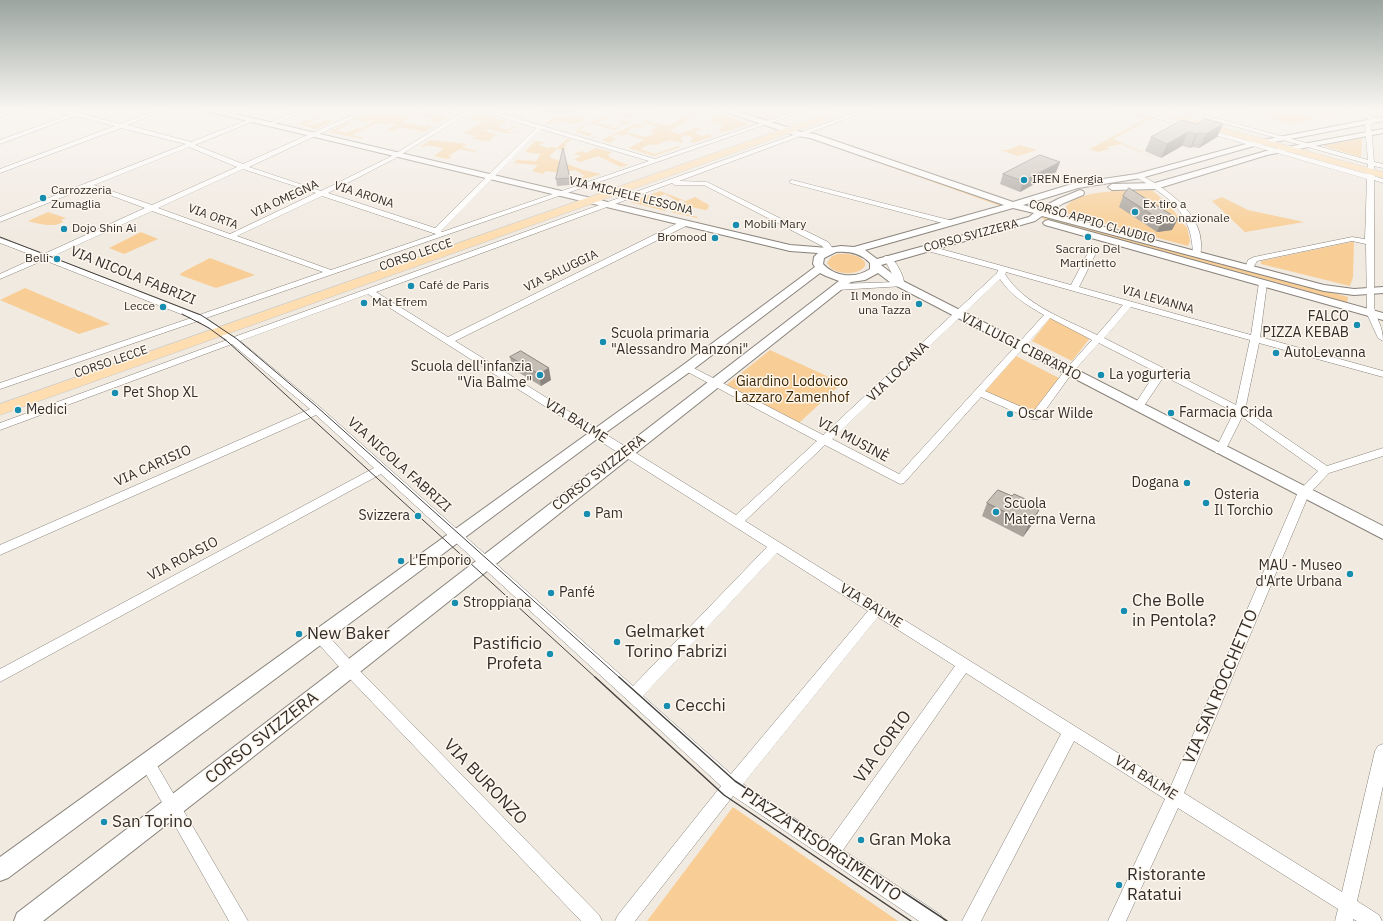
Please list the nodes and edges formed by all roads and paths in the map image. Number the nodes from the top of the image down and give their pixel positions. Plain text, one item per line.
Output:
1 (53, 151) edge
2 (173, 151) edge
3 (204, 151) edge
4 (277, 151) edge
5 (385, 151) edge
6 (403, 151) edge
7 (516, 151) edge
8 (621, 151) edge
9 (685, 151) edge
10 (719, 151) edge
11 (722, 151) edge
12 (761, 151) edge
13 (839, 151) edge
14 (856, 151) edge
15 (1228, 151) edge
16 (1281, 151) edge
17 (1296, 151) edge
18 (1296, 151) edge
19 (1322, 151) edge
20 (1369, 151) edge
21 (398, 154) junction
22 (655, 161) junction
23 (244, 166) junction
24 (1383, 166) edge
25 (672, 170) junction
26 (1370, 170) junction
27 (0, 171) edge
28 (1383, 171) edge
29 (707, 174) junction
30 (491, 176) junction
31 (1138, 176) junction
32 (1383, 176) edge
33 (792, 182) dead end
34 (1383, 182) edge
35 (668, 183) junction
36 (88, 185) junction
37 (1156, 186) junction
38 (1370, 186) junction
39 (562, 193) junction
40 (322, 194) junction
41 (584, 199) junction
42 (609, 204) junction
43 (1013, 205) junction
44 (152, 208) junction
45 (1001, 209) junction
46 (1042, 212) junction
47 (1032, 219) junction
48 (0, 220) edge
49 (685, 223) junction
50 (950, 223) junction
51 (438, 233) junction
52 (231, 236) junction
53 (815, 239) junction
54 (0, 240) edge
55 (1369, 242) junction
56 (927, 248) junction
57 (1094, 249) dead end
58 (803, 250) junction
59 (855, 250) junction
60 (829, 251) junction
61 (1197, 254) junction
62 (44, 257) junction
63 (888, 258) junction
64 (819, 264) junction
65 (876, 264) junction
66 (1249, 268) junction
67 (329, 272) junction
68 (1002, 272) junction
69 (0, 277) edge
70 (850, 281) junction
71 (898, 282) junction
72 (1263, 283) junction
73 (1074, 288) junction
74 (1383, 290) edge
75 (369, 291) junction
76 (1370, 292) junction
77 (1129, 304) junction
78 (958, 314) junction
79 (1049, 314) junction
80 (1371, 314) junction
81 (197, 317) junction
82 (1383, 317) edge
83 (217, 329) junction
84 (1098, 338) junction
85 (1383, 338) edge
86 (1255, 339) junction
87 (233, 340) junction
88 (447, 341) junction
89 (1021, 347) junction
90 (687, 368) junction
91 (1162, 371) junction
92 (1069, 372) junction
93 (1383, 374) edge
94 (716, 383) junction
95 (0, 386) edge
96 (979, 392) junction
97 (0, 401) edge
98 (1138, 407) junction
99 (0, 410) edge
100 (317, 410) junction
101 (1240, 411) junction
102 (0, 427) edge
103 (596, 433) junction
104 (826, 440) junction
105 (1220, 450) junction
106 (626, 452) junction
107 (1383, 452) edge
108 (381, 469) junction
109 (1325, 470) junction
110 (1304, 492) junction
111 (737, 522) junction
112 (1383, 534) edge
113 (455, 536) junction
114 (776, 546) junction
115 (0, 550) edge
116 (486, 563) junction
117 (877, 609) junction
118 (320, 636) junction
119 (965, 664) junction
120 (350, 669) junction
121 (0, 676) edge
122 (633, 696) junction
123 (1071, 731) junction
124 (1383, 751) edge
125 (147, 762) junction
126 (731, 785) junction
127 (1175, 796) junction
128 (174, 808) junction
129 (832, 851) junction
130 (0, 870) edge
131 (1346, 913) edge
132 (25, 921) edge
133 (239, 921) edge
134 (593, 921) edge
135 (624, 921) edge
136 (935, 921) edge
137 (971, 921) edge
138 (1117, 921) edge
139 (1373, 921) edge

1 - 27 street
2 - 36 street
3 - 23 street, VIA ARONA
4 - 23 street
5 - 21 street, VIA MICHELE LESSONA
6 - 21 street, VIA OMEGNA
7 - 30 street
8 - 22 street
9 - 22 street, CORSO LECCE
10 - 41 main road, CORSO LECCE
11 - 25 main road, CORSO LECCE
12 - 29 street, CORSO LECCE
13 - 45 street, CORSO APPIO CLAUDIO
14 - 43 street, CORSO APPIO CLAUDIO
15 - 31 street, CORSO SVIZZERA
16 - 37 street, CORSO SVIZZERA
17 - 26 main road
18 - 26 street
19 - 26 street
20 - 26 street
21 - 30 street, VIA MICHELE LESSONA
21 - 40 street, VIA OMEGNA
22 - 39 street, CORSO LECCE
23 - 40 street, VIA ARONA
23 - 44 street
24 - 26 street
25 - 29 street, CORSO LECCE
25 - 41 main road, CORSO LECCE
26 - 28 main road
26 - 32 main road
26 - 34 street
26 - 38 street
29 - 35 street
29 - 35 street, CORSO LECCE
29 - 53 street
30 - 39 street, VIA MICHELE LESSONA
30 - 51 street
31 - 37 street
31 - 43 street, CORSO SVIZZERA
33 - 50 street, CORSO SVIZZERA
34 - 38 street
35 - 42 street, CORSO LECCE
36 - 44 street, VIA ORTA
36 - 48 street
37 - 46 street, CORSO SVIZZERA
37 - 61 street
38 - 55 street
39 - 41 street, VIA MICHELE LESSONA
39 - 51 street, CORSO LECCE
40 - 51 street, VIA ARONA
40 - 52 street, VIA OMEGNA
41 - 42 street, VIA MICHELE LESSONA
41 - 83 main road, CORSO LECCE
42 - 49 street, VIA MICHELE LESSONA
42 - 75 street, CORSO LECCE
43 - 45 street, CORSO SVIZZERA
43 - 46 street, CORSO APPIO CLAUDIO
44 - 52 street, VIA ORTA
44 - 62 street
45 - 47 street, CORSO APPIO CLAUDIO
45 - 50 street, CORSO SVIZZERA
46 - 47 street, CORSO SVIZZERA
46 - 61 street, CORSO APPIO CLAUDIO
47 - 56 street, CORSO SVIZZERA
47 - 72 street, CORSO APPIO CLAUDIO
49 - 58 street, VIA MICHELE LESSONA
49 - 88 street, VIA SALUGGIA
50 - 59 street, CORSO SVIZZERA
51 - 67 street, CORSO LECCE
52 - 67 street, VIA ORTA
53 - 58 street
53 - 60 street
54 - 62 street, VIA NICOLA FABRIZI
55 - 66 street
55 - 76 street
56 - 63 street, CORSO SVIZZERA
56 - 68 street, VIA LEVANNA
57 - 73 street
58 - 60 street, VIA MICHELE LESSONA
58 - 64 street, VIA MICHELE LESSONA
59 - 60 street, VIA MICHELE LESSONA
59 - 65 street, VIA LUIGI CIBRARIO
60 - 64 street
61 - 66 street, CORSO APPIO CLAUDIO
62 - 69 street
62 - 81 street, VIA NICOLA FABRIZI
63 - 65 street, CORSO SVIZZERA
63 - 71 street
64 - 70 street, VIA MICHELE LESSONA
64 - 90 street
65 - 70 street, CORSO SVIZZERA
65 - 71 street, VIA LUIGI CIBRARIO
66 - 76 street, CORSO APPIO CLAUDIO
67 - 81 street, CORSO LECCE
68 - 73 street, VIA LEVANNA
68 - 78 street, VIA LOCANA
68 - 79 street
70 - 71 street, VIA LUIGI CIBRARIO
70 - 71 street
70 - 94 street, CORSO SVIZZERA
71 - 78 street, VIA LUIGI CIBRARIO
72 - 80 street, CORSO APPIO CLAUDIO
72 - 86 street
73 - 77 street, VIA LEVANNA
74 - 76 street, CORSO APPIO CLAUDIO
75 - 87 street, CORSO LECCE
75 - 88 street, VIA BALME
76 - 80 street
77 - 84 street
77 - 86 street, VIA LEVANNA
78 - 89 street, VIA LUIGI CIBRARIO
78 - 104 street, VIA LOCANA
79 - 84 street
79 - 89 street
80 - 82 street, CORSO APPIO CLAUDIO
80 - 85 street
81 - 83 street, VIA NICOLA FABRIZI
81 - 95 street, CORSO LECCE
83 - 87 street, VIA NICOLA FABRIZI
83 - 97 main road, CORSO LECCE
83 - 99 main road, CORSO LECCE
84 - 91 street
84 - 92 street
86 - 93 street, VIA LEVANNA
86 - 101 street
87 - 100 street, VIA NICOLA FABRIZI
87 - 102 street, CORSO LECCE
88 - 103 street, VIA BALME
89 - 92 street, VIA LUIGI CIBRARIO
89 - 96 street
90 - 94 street, VIA MUSINÈ
90 - 103 street
91 - 98 street
91 - 101 street
92 - 96 street
92 - 98 street, VIA LUIGI CIBRARIO
94 - 104 street, VIA MUSINÈ
94 - 106 street, CORSO SVIZZERA
96 - 104 street, VIA MUSINÈ
98 - 105 street, VIA LUIGI CIBRARIO
100 - 108 street, VIA NICOLA FABRIZI
100 - 115 street, VIA CARISIO
101 - 105 street
101 - 109 street
103 - 106 street, VIA BALME
103 - 113 street
104 - 111 street, VIA LOCANA
105 - 110 street, VIA LUIGI CIBRARIO
106 - 111 street, VIA BALME
106 - 116 street, CORSO SVIZZERA
107 - 109 street, VIA SAN ROCCHETTO
108 - 113 street, VIA NICOLA FABRIZI
108 - 121 street, VIA ROASIO
109 - 110 street, VIA SAN ROCCHETTO
110 - 112 street, VIA LUIGI CIBRARIO
110 - 127 street, VIA SAN ROCCHETTO
111 - 114 street, VIA BALME
113 - 116 street, VIA NICOLA FABRIZI
113 - 118 street
114 - 117 street, VIA BALME
114 - 122 street
116 - 120 street, CORSO SVIZZERA
116 - 122 street, VIA NICOLA FABRIZI
117 - 119 street, VIA BALME
117 - 126 street
118 - 120 street
118 - 125 street
119 - 123 street, VIA BALME
119 - 129 street, VIA CORIO
120 - 128 street, CORSO SVIZZERA
120 - 134 street, VIA BURONZO
122 - 126 street, VIA NICOLA FABRIZI
123 - 127 street, VIA BALME
123 - 137 street
124 - 131 street
125 - 128 street
125 - 130 street
126 - 129 street, PIAZZA RISORGIMENTO
126 - 135 street, PIAZZA RISORGIMENTO
127 - 131 street, VIA BALME
127 - 138 street, VIA SAN ROCCHETTO
128 - 132 street, CORSO SVIZZERA
128 - 133 street
129 - 136 street, PIAZZA RISORGIMENTO
131 - 139 street, VIA BALME

